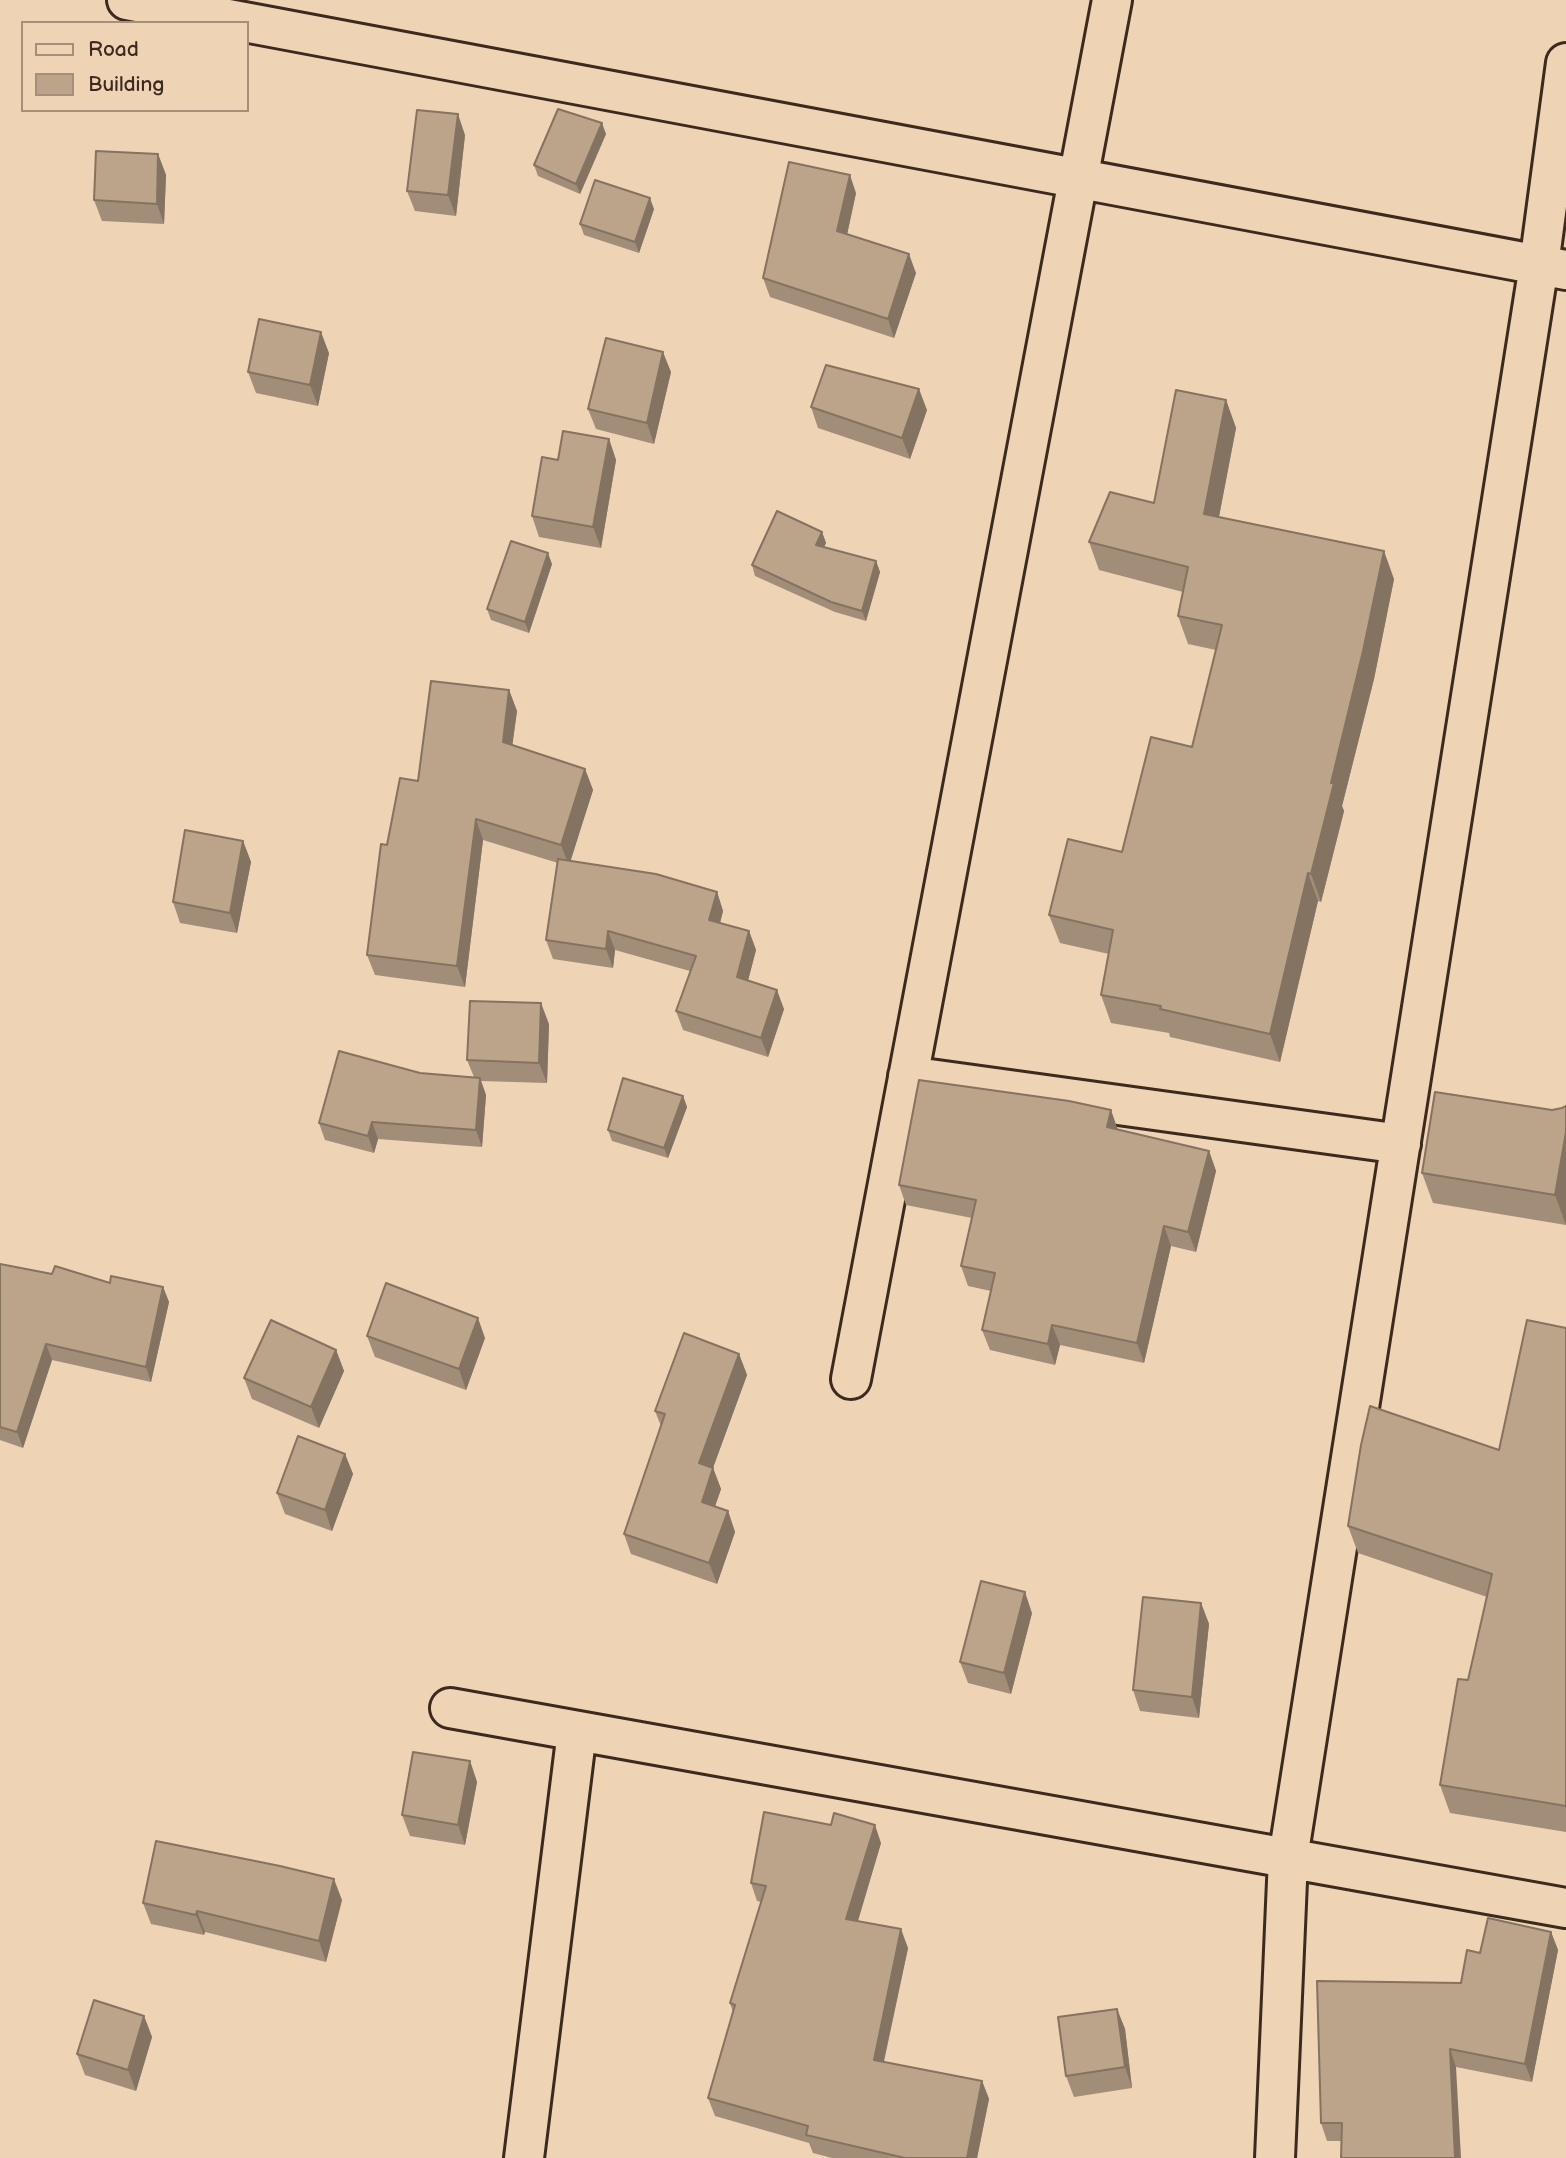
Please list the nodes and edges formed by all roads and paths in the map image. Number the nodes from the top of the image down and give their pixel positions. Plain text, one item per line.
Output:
1 (127, 0) edge
2 (1112, 0) edge
3 (239, 21) edge
4 (248, 23) edge
5 (1566, 63) edge
6 (1079, 178) junction
7 (1553, 267) edge
8 (908, 1076) junction
9 (1409, 1094) junction
10 (1448, 1100) edge
11 (1401, 1144) junction
12 (851, 1379) dead end
13 (450, 1708) dead end
14 (577, 1731) junction
15 (1288, 1858) junction
16 (1566, 1908) edge
17 (524, 2158) edge
18 (1275, 2158) edge

1 - 3 street
2 - 6 street
4 - 6 street
5 - 7 street
6 - 7 street
6 - 8 street
7 - 9 street
8 - 11 street
8 - 12 street
9 - 10 street
9 - 11 street
11 - 15 street
13 - 14 street
14 - 15 street
14 - 17 street
15 - 16 street
15 - 18 street

